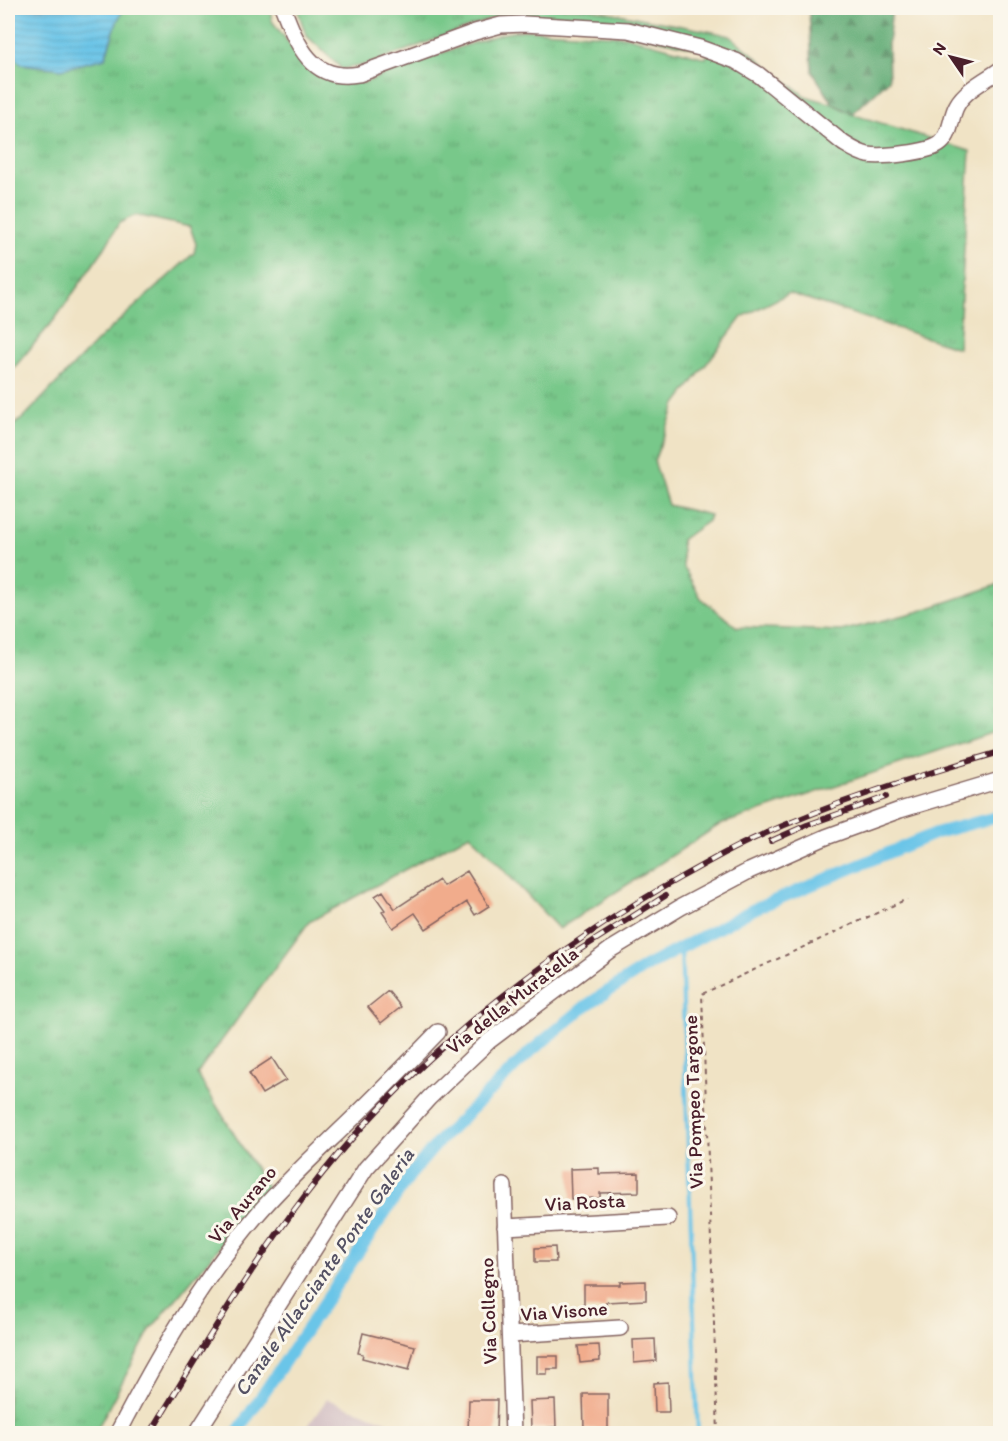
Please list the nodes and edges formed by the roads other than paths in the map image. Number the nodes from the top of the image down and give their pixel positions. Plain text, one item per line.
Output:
1 (283, 8) edge
2 (1000, 70) edge
3 (1000, 780) edge
4 (438, 1032) dead end
5 (504, 1186) dead end
6 (668, 1218) dead end
7 (506, 1227) junction
8 (620, 1328) dead end
9 (510, 1335) junction
10 (117, 1434) edge
11 (196, 1434) edge
12 (513, 1434) edge

1 - 2 street
3 - 11 street, Via della Muratella
4 - 10 street, Via Aurano
5 - 7 street, Via Collegno
6 - 7 street, Via Rosta
7 - 9 street, Via Collegno
8 - 9 street, Via Visone
9 - 12 street, Via Collegno

